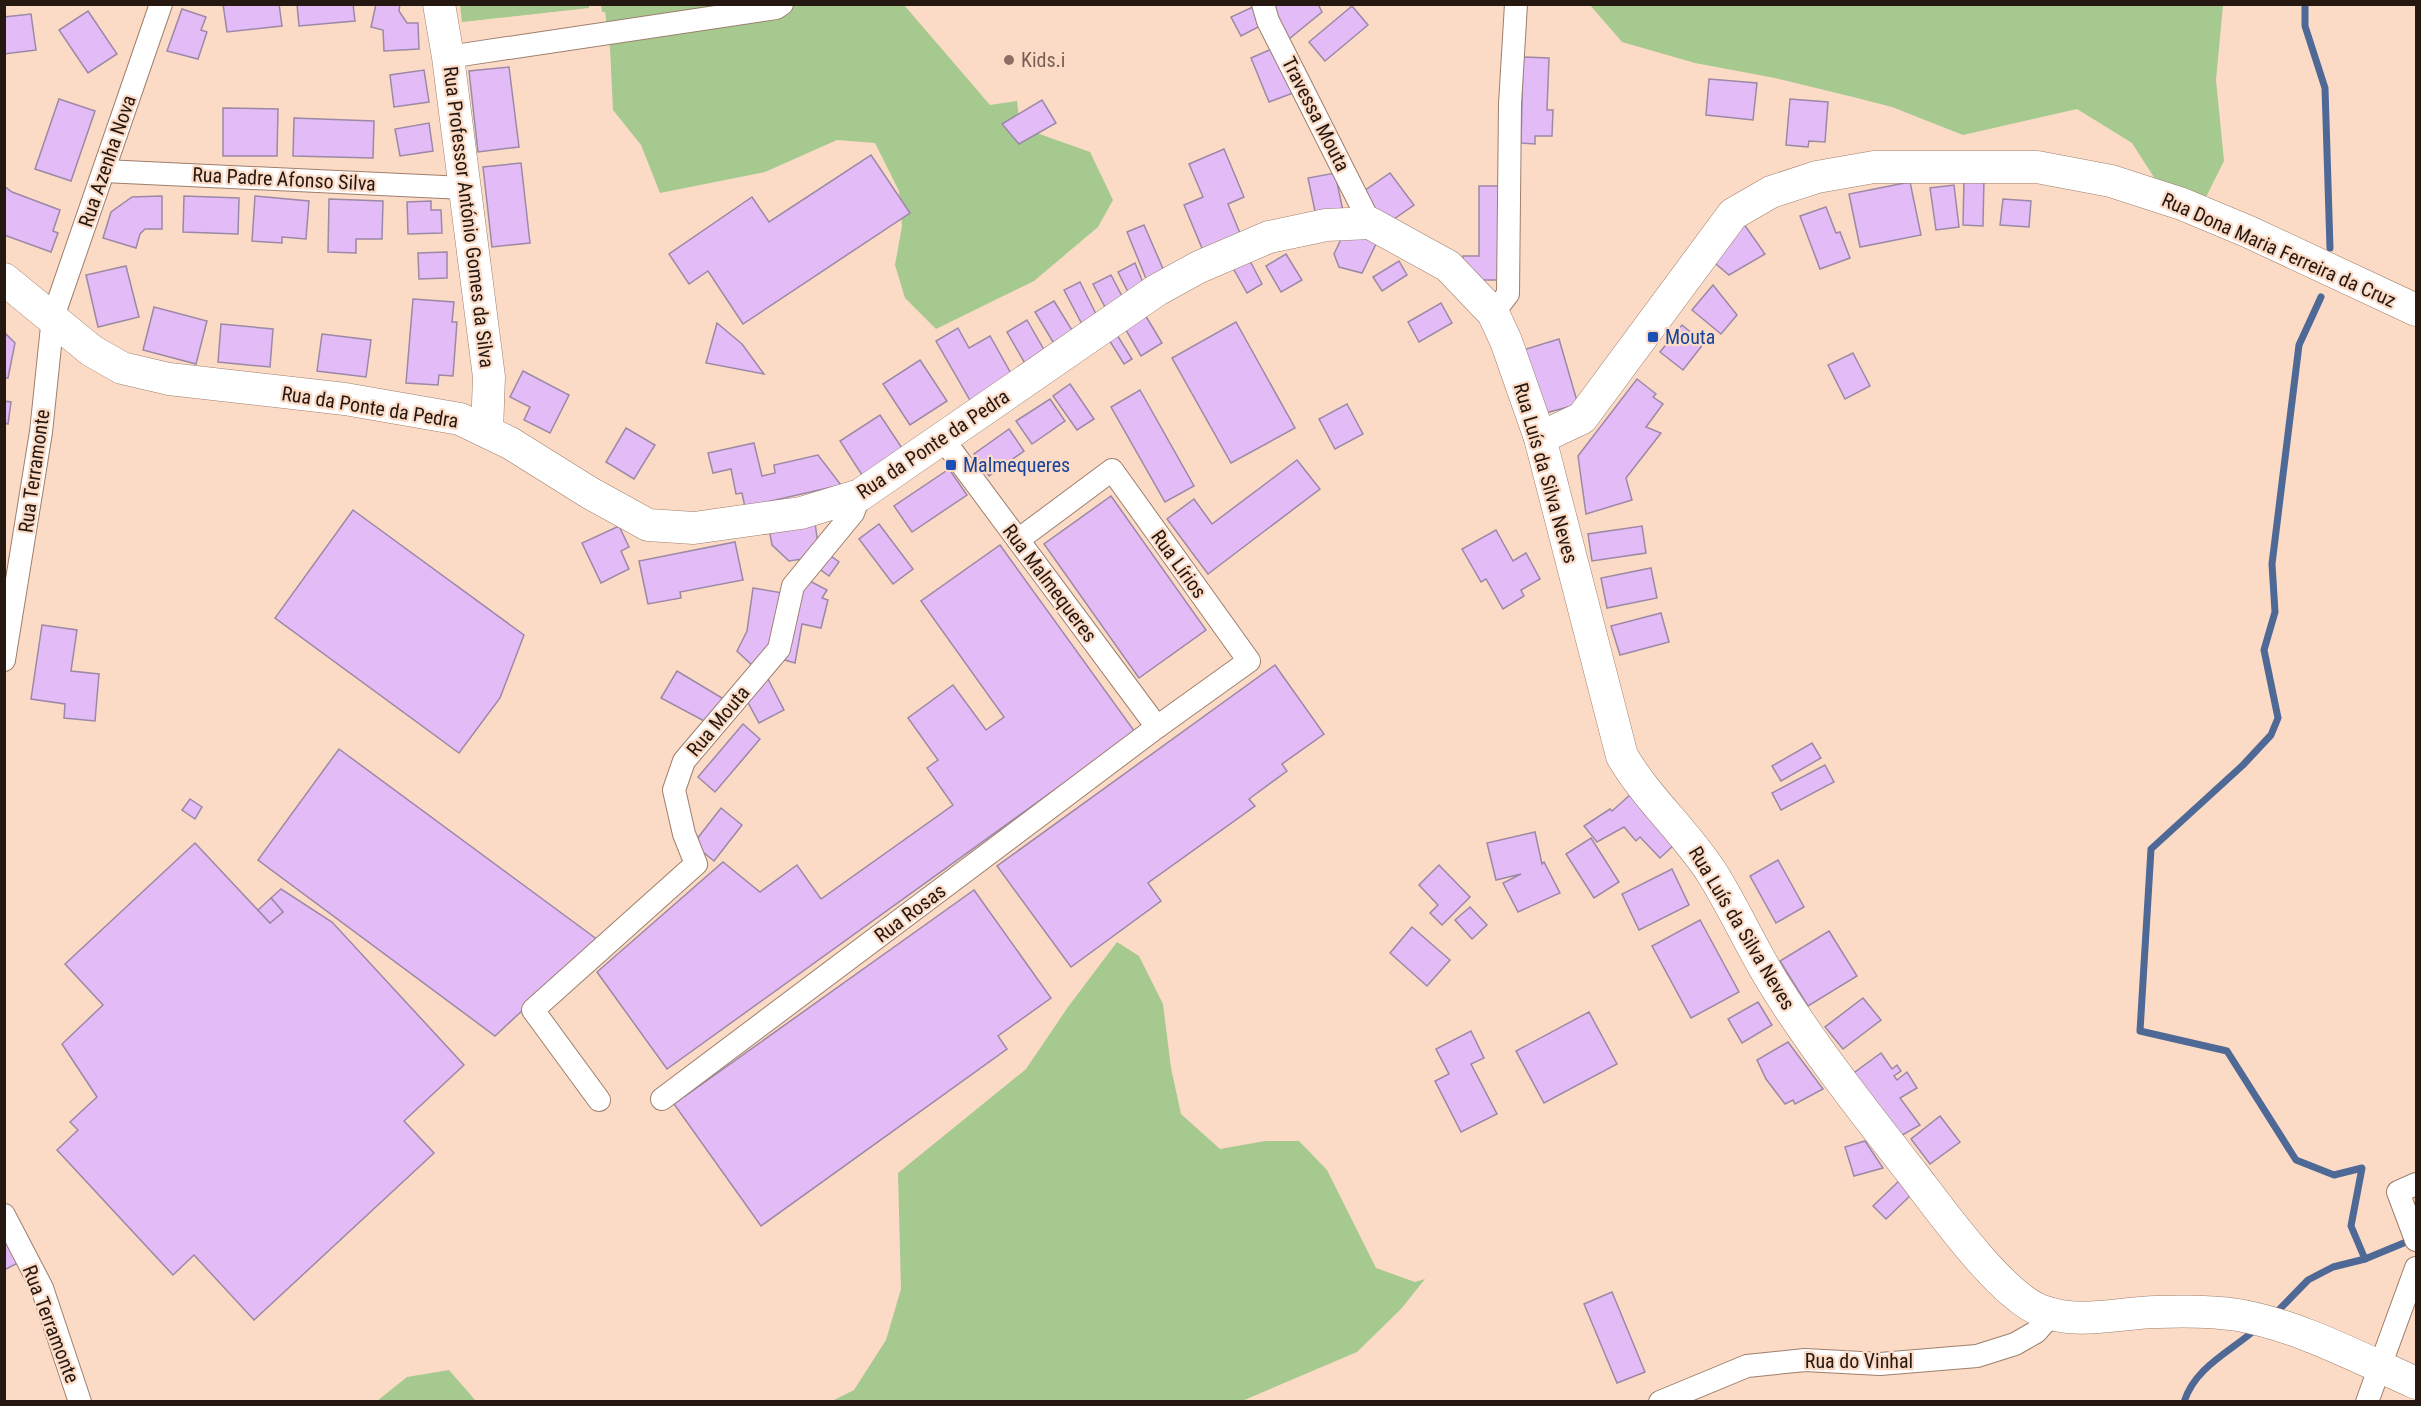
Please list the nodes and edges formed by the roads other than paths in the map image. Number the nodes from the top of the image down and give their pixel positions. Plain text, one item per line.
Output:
1 (161, 4) edge
2 (439, 4) edge
3 (782, 4) edge
4 (1263, 4) edge
5 (1516, 4) edge
6 (448, 57) junction
7 (104, 171) junction
8 (464, 188) junction
9 (1370, 223) junction
10 (4, 279) edge
11 (2416, 310) edge
12 (1493, 313) junction
13 (53, 317) junction
14 (487, 431) junction
15 (1540, 438) junction
16 (943, 439) junction
17 (860, 495) junction
18 (1018, 540) junction
19 (4, 660) edge
20 (1157, 727) junction
21 (662, 1099) dead end
22 (599, 1100) dead end
23 (2416, 1184) edge
24 (4, 1215) edge
25 (2415, 1233) edge
26 (2416, 1268) edge
27 (2052, 1314) junction
28 (2380, 1367) junction
29 (2416, 1383) edge
30 (80, 1401) edge
31 (1660, 1401) edge
32 (2367, 1401) edge

1 - 7 street, Rua Azenha Nova
2 - 6 street, Rua Professor António Gomes da Silva
3 - 6 street
4 - 9 street, Travessa Mouta
5 - 12 street
6 - 8 street, Rua Professor António Gomes da Silva
7 - 8 street, Rua Padre Afonso Silva
7 - 13 street, Rua Azenha Nova
8 - 14 street, Rua Professor António Gomes da Silva
9 - 12 street
9 - 16 street, Rua da Ponte da Pedra
10 - 13 street, Rua da Ponte da Pedra
11 - 15 street, Rua Dona Maria Ferreira da Cruz
12 - 15 street, Rua Luís da Silva Neves
13 - 14 street, Rua da Ponte da Pedra
13 - 19 street, Rua Terramonte
14 - 17 street, Rua da Ponte da Pedra
15 - 27 street, Rua Luís da Silva Neves
16 - 17 street, Rua da Ponte da Pedra
16 - 18 street, Rua Malmequeres
17 - 22 street, Rua Mouta
18 - 20 street, Rua Malmequeres
18 - 20 street, Rua Lírios
20 - 21 street, Rua Rosas
23 - 25 street
24 - 30 street, Rua Terramonte
26 - 28 street
27 - 28 street, Rua Luís da Silva Neves
27 - 31 street, Rua do Vinhal
28 - 29 street, Rua Luís da Silva Neves
28 - 32 street

